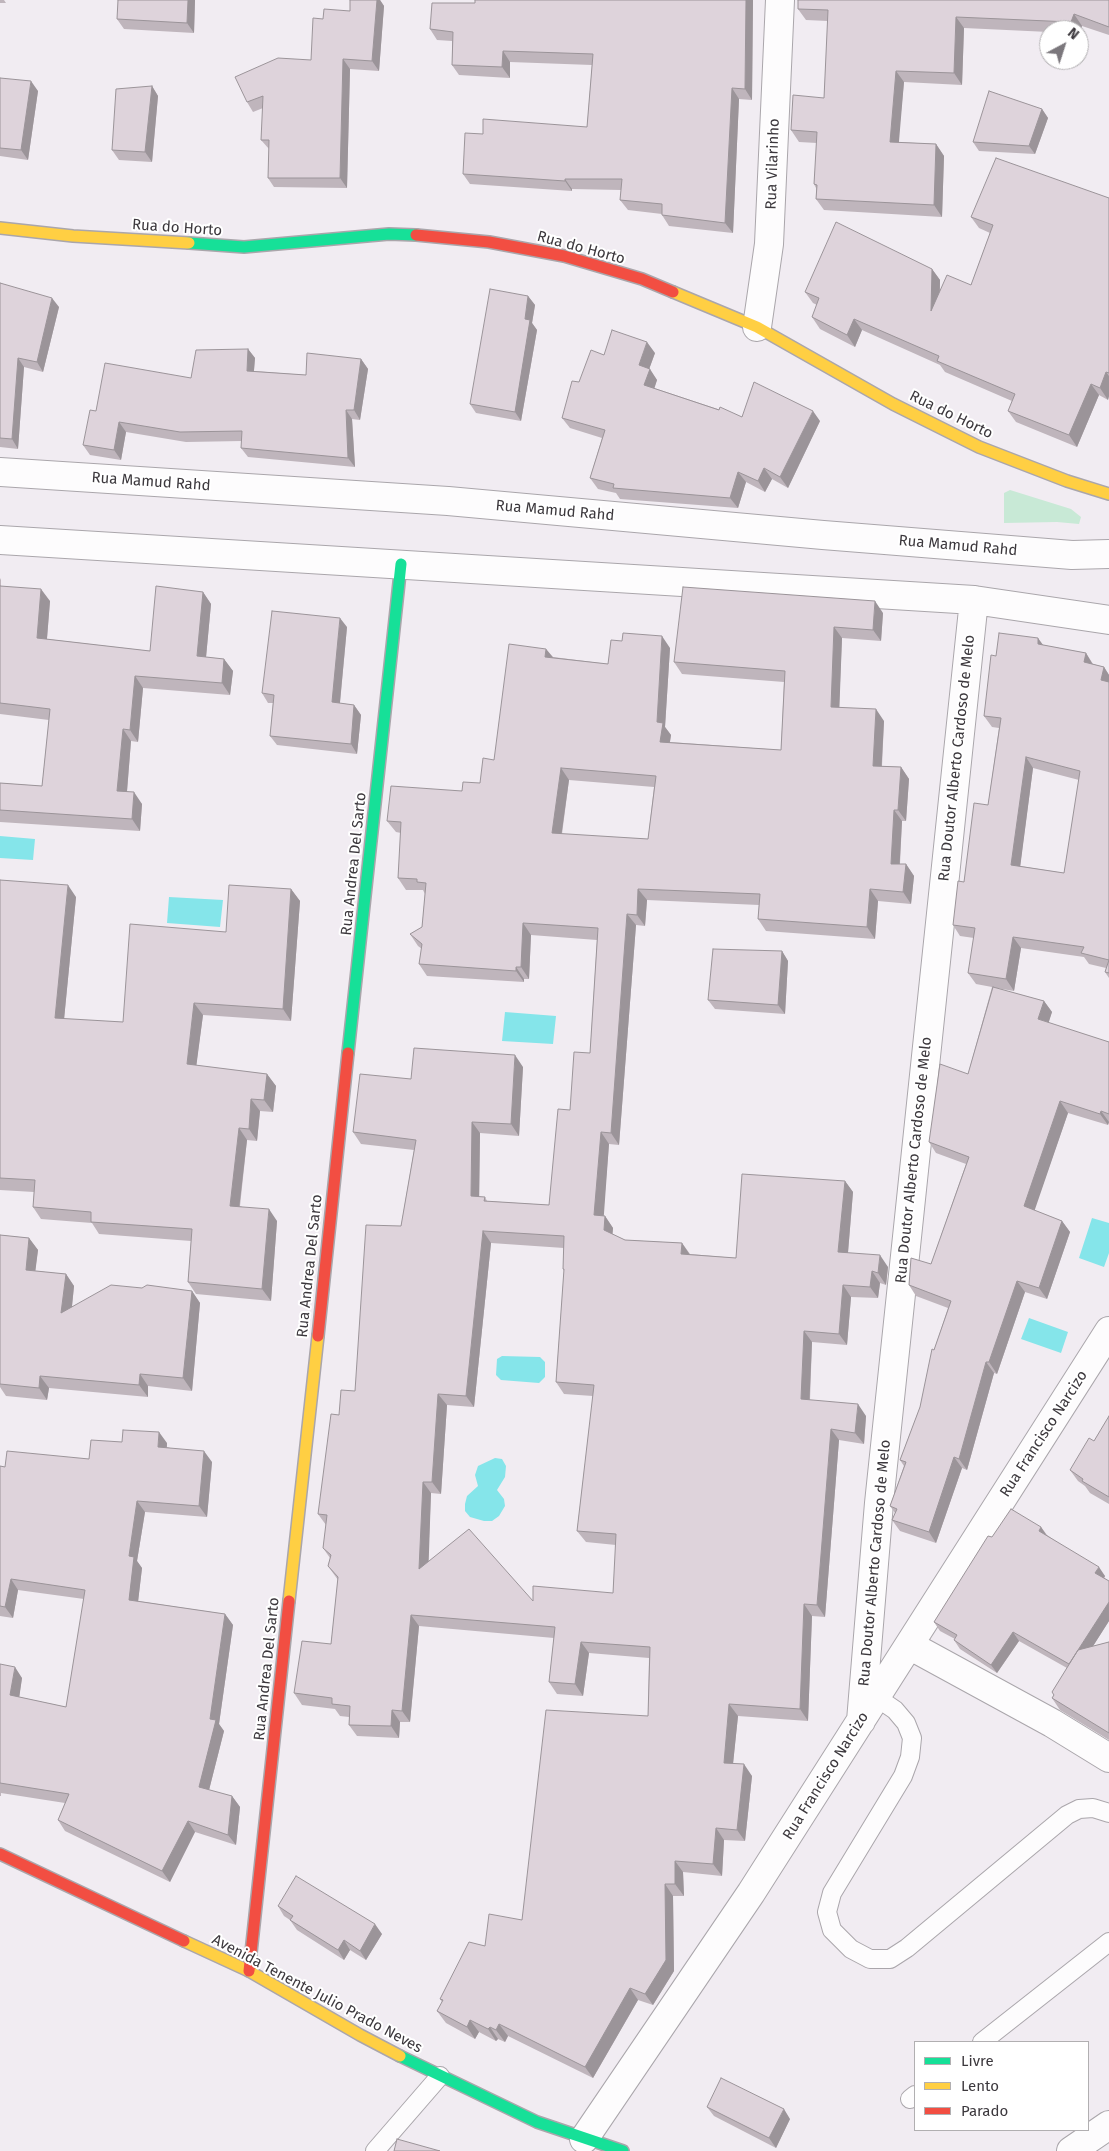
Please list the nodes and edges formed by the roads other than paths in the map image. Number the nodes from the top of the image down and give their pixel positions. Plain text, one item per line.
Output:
1 (780, 0) edge
2 (0, 228) edge
3 (757, 327) junction
4 (0, 472) edge
5 (1109, 494) edge
6 (0, 540) edge
7 (1109, 554) edge
8 (401, 564) junction
9 (974, 600) junction
10 (1109, 620) edge
11 (1109, 1331) edge
12 (909, 1645) junction
13 (876, 1697) junction
14 (861, 1721) junction
15 (1109, 1758) edge
16 (1109, 1813) edge
17 (0, 1854) edge
18 (1109, 1942) edge
19 (249, 1971) junction
20 (983, 2041) edge
21 (440, 2076) junction
22 (1109, 2125) edge
23 (584, 2139) junction
24 (375, 2151) edge
25 (623, 2151) edge
26 (1071, 2151) edge

1 - 3 street, Rua Vilarinho
2 - 3 street, Rua do Horto
3 - 5 street, Rua do Horto
4 - 7 street, Rua Mamud Rahd
6 - 8 street
8 - 9 street
8 - 19 street, Rua Andrea Del Sarto
9 - 10 street
9 - 14 street, Rua Doutor Alberto Cardoso de Melo
11 - 12 street, Rua Francisco Narcizo
12 - 13 street, Rua Francisco Narcizo
12 - 15 street
13 - 14 street, Rua Francisco Narcizo
13 - 16 lane
14 - 23 street, Rua Francisco Narcizo
17 - 19 street, Avenida Tenente Julio Prado Neves
18 - 20 lane
19 - 21 street, Avenida Tenente Julio Prado Neves
21 - 23 street, Avenida Tenente Julio Prado Neves
21 - 24 lane
22 - 26 street
23 - 25 street, Avenida Tenente Julio Prado Neves

